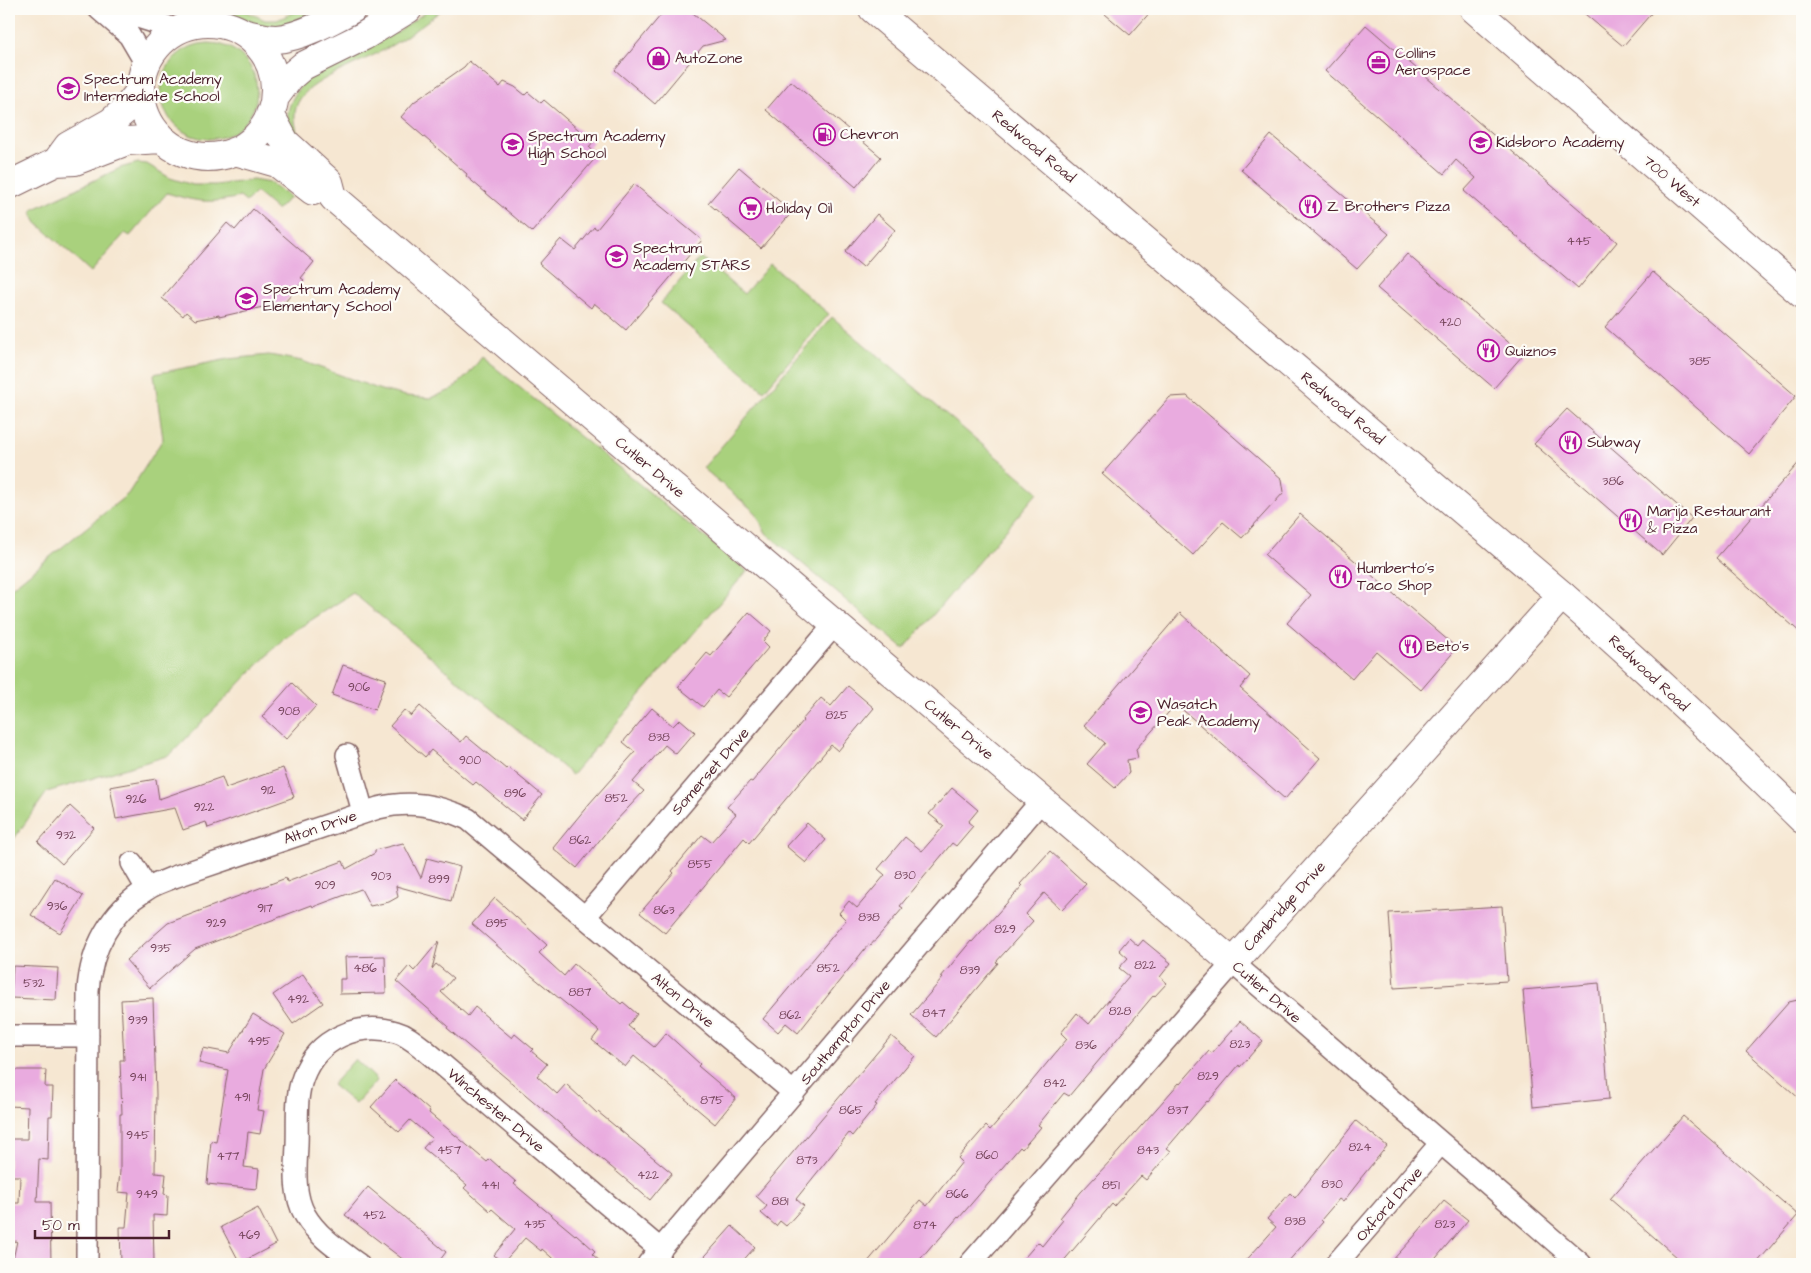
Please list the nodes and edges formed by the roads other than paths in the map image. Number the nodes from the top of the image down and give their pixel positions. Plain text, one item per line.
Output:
1 (99, 9) edge
2 (126, 9) edge
3 (352, 9) edge
4 (408, 9) edge
5 (873, 9) edge
6 (1474, 9) edge
7 (179, 30) junction
8 (246, 34) junction
9 (143, 77) junction
10 (273, 106) junction
11 (162, 139) junction
12 (236, 151) junction
13 (56, 162) junction
14 (9, 185) edge
15 (333, 197) junction
16 (1802, 294) edge
17 (1562, 595) junction
18 (835, 624) junction
19 (347, 755) dead end
20 (1042, 800) junction
21 (363, 812) junction
22 (1802, 819) edge
23 (132, 863) dead end
24 (147, 889) junction
25 (585, 917) junction
26 (1234, 963) junction
27 (9, 1036) edge
28 (88, 1036) junction
29 (794, 1093) junction
30 (1442, 1143) junction
31 (655, 1257) edge
32 (87, 1264) edge
33 (358, 1264) edge
34 (970, 1264) edge
35 (1336, 1264) edge
36 (1581, 1264) edge

1 - 9 street
2 - 7 street
3 - 8 street
4 - 10 street
5 - 17 street, Redwood Road
6 - 16 street, 700 West
7 - 8 street
7 - 9 street
8 - 10 street
9 - 11 street
9 - 13 street
10 - 12 street
10 - 15 street, Cutler Drive
11 - 12 street
11 - 13 street
12 - 15 street, Cutler Drive
13 - 14 street
15 - 18 street, Cutler Drive
17 - 22 street, Redwood Road
17 - 26 street, Cambridge Drive
18 - 20 street, Cutler Drive
18 - 25 street, Somerset Drive
19 - 21 street
20 - 26 street, Cutler Drive
20 - 29 street, Southampton Drive
21 - 24 street, Alton Drive
21 - 25 street, Alton Drive
23 - 24 street
24 - 28 street, Alton Drive
25 - 29 street, Alton Drive
26 - 30 street, Cutler Drive
26 - 34 street, Cambridge Drive
27 - 28 street
28 - 32 street, Alton Drive
29 - 31 street, Southampton Drive
30 - 35 street, Oxford Drive
30 - 36 street, Cutler Drive
31 - 33 street, Winchester Drive

